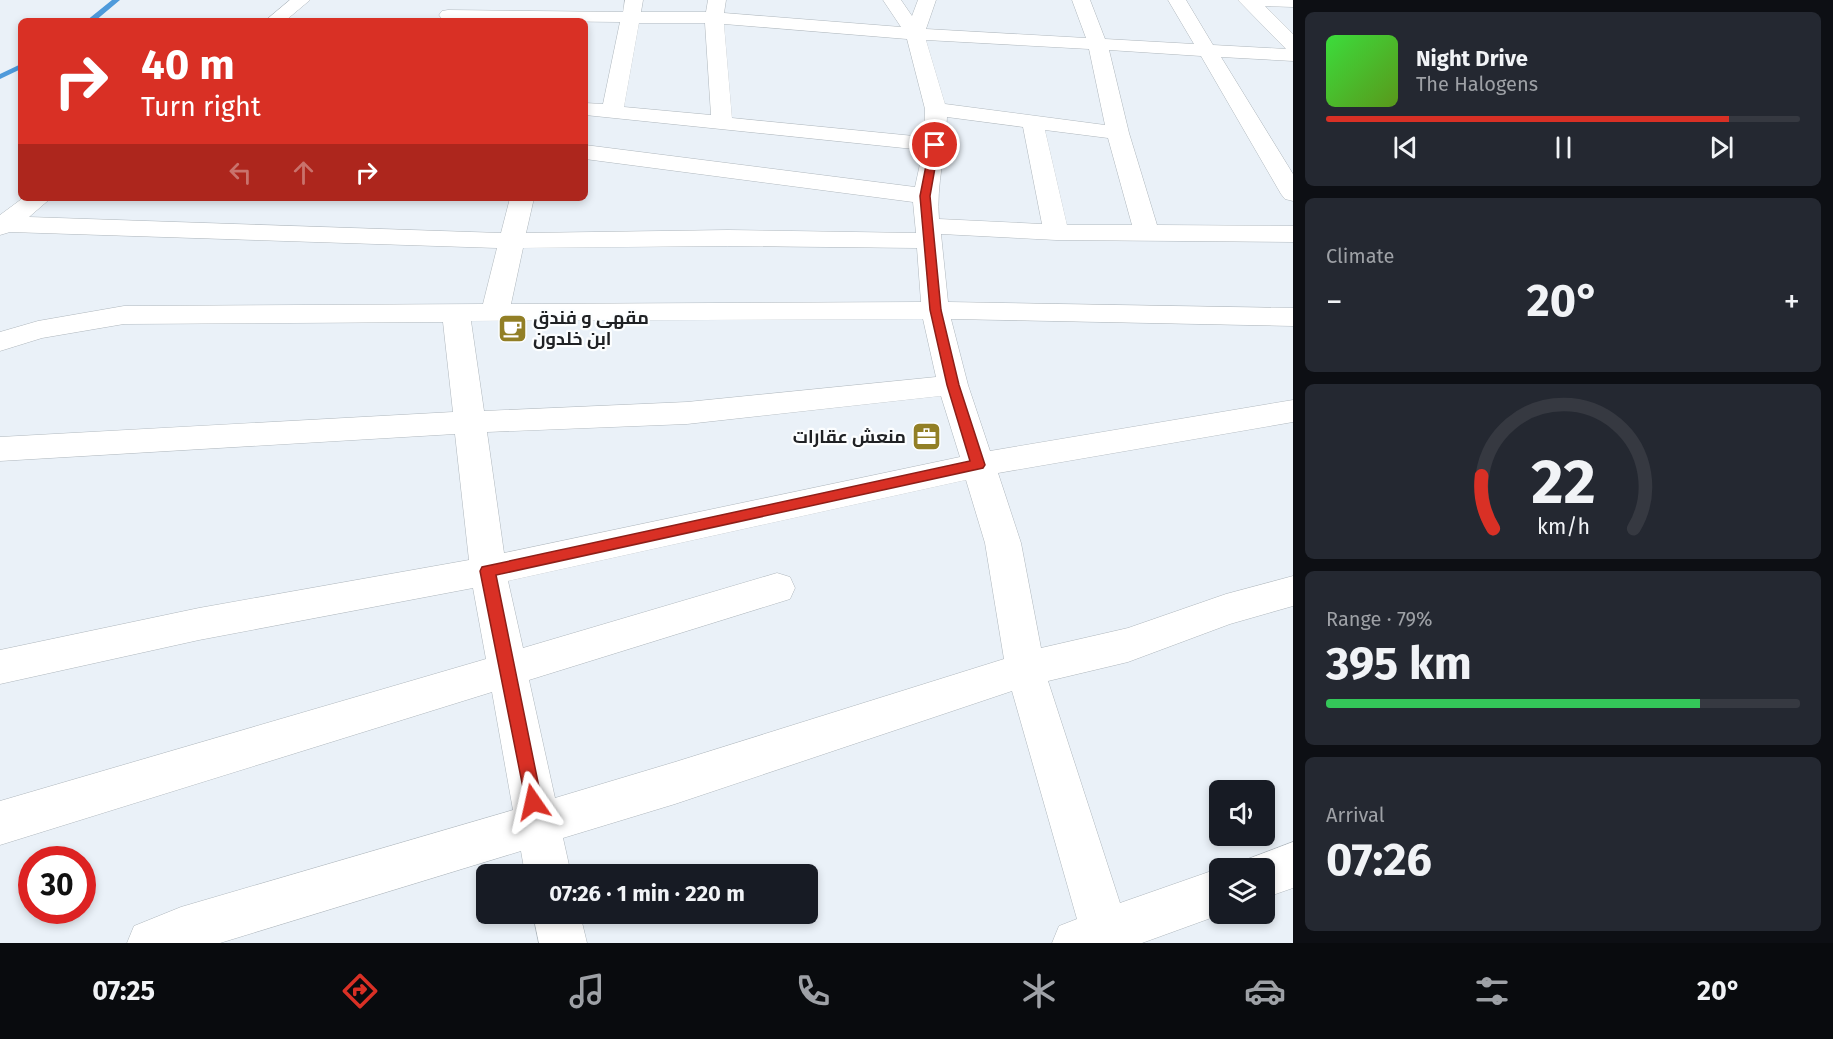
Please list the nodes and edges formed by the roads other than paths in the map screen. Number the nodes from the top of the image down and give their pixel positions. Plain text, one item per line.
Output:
1 (302, 0) edge
2 (892, 0) edge
3 (927, 0) edge
4 (1081, 0) edge
5 (1177, 0) edge
6 (1249, 0) edge
7 (1293, 2) edge
8 (633, 8) edge
9 (716, 9) edge
10 (525, 12) edge
11 (448, 15) dead end
12 (278, 18) edge
13 (915, 34) junction
14 (1293, 45) edge
15 (1098, 46) junction
16 (1206, 51) junction
17 (1293, 55) edge
18 (588, 109) edge
19 (936, 109) junction
20 (612, 112) junction
21 (722, 122) junction
22 (1033, 123) junction
23 (1118, 134) junction
24 (935, 145) junction
25 (588, 153) edge
26 (1293, 194) edge
27 (35, 201) edge
28 (521, 201) edge
29 (928, 221) junction
30 (2, 226) edge
31 (1056, 232) junction
32 (1147, 233) junction
33 (1293, 234) edge
34 (512, 241) junction
35 (935, 310) junction
36 (456, 313) junction
37 (495, 313) junction
38 (1293, 317) edge
39 (0, 342) edge
40 (953, 385) junction
41 (1293, 411) edge
42 (470, 422) junction
43 (0, 449) edge
44 (978, 465) junction
45 (488, 571) junction
46 (777, 588) dead end
47 (1293, 591) edge
48 (0, 667) edge
49 (1025, 669) junction
50 (507, 671) junction
51 (0, 823) edge
52 (537, 824) junction
53 (546, 864) edge
54 (1293, 865) edge
55 (1275, 871) edge
56 (1209, 895) edge
57 (559, 924) edge
58 (1097, 940) edge
59 (152, 943) edge
60 (563, 943) edge

1 - 12 street
2 - 13 street
3 - 13 street
4 - 15 street
5 - 16 street
6 - 7 street
6 - 14 street
8 - 9 street
8 - 10 street
8 - 20 street
9 - 13 street
9 - 21 street
10 - 11 street
13 - 15 street
13 - 19 street
15 - 16 street
15 - 23 street
16 - 17 street
16 - 26 street
18 - 20 street
19 - 22 street
19 - 24 street
20 - 21 street
21 - 24 street
22 - 23 street
22 - 31 street
23 - 32 street
24 - 29 street
25 - 29 street
27 - 30 street
28 - 34 street
29 - 31 street
29 - 34 street
29 - 35 street
30 - 34 street
31 - 32 street
32 - 33 street
34 - 37 street
35 - 37 street
35 - 38 street
35 - 40 street
36 - 37 street
36 - 39 street
36 - 42 street
40 - 42 street
40 - 44 street
41 - 44 street
42 - 43 street
42 - 45 street
44 - 45 street
44 - 49 street
45 - 48 street
45 - 50 street
46 - 50 street
47 - 49 street
49 - 52 street
49 - 58 street
50 - 51 street
50 - 52 street
52 - 53 street
52 - 59 street
54 - 55 street
56 - 58 street
57 - 60 street

